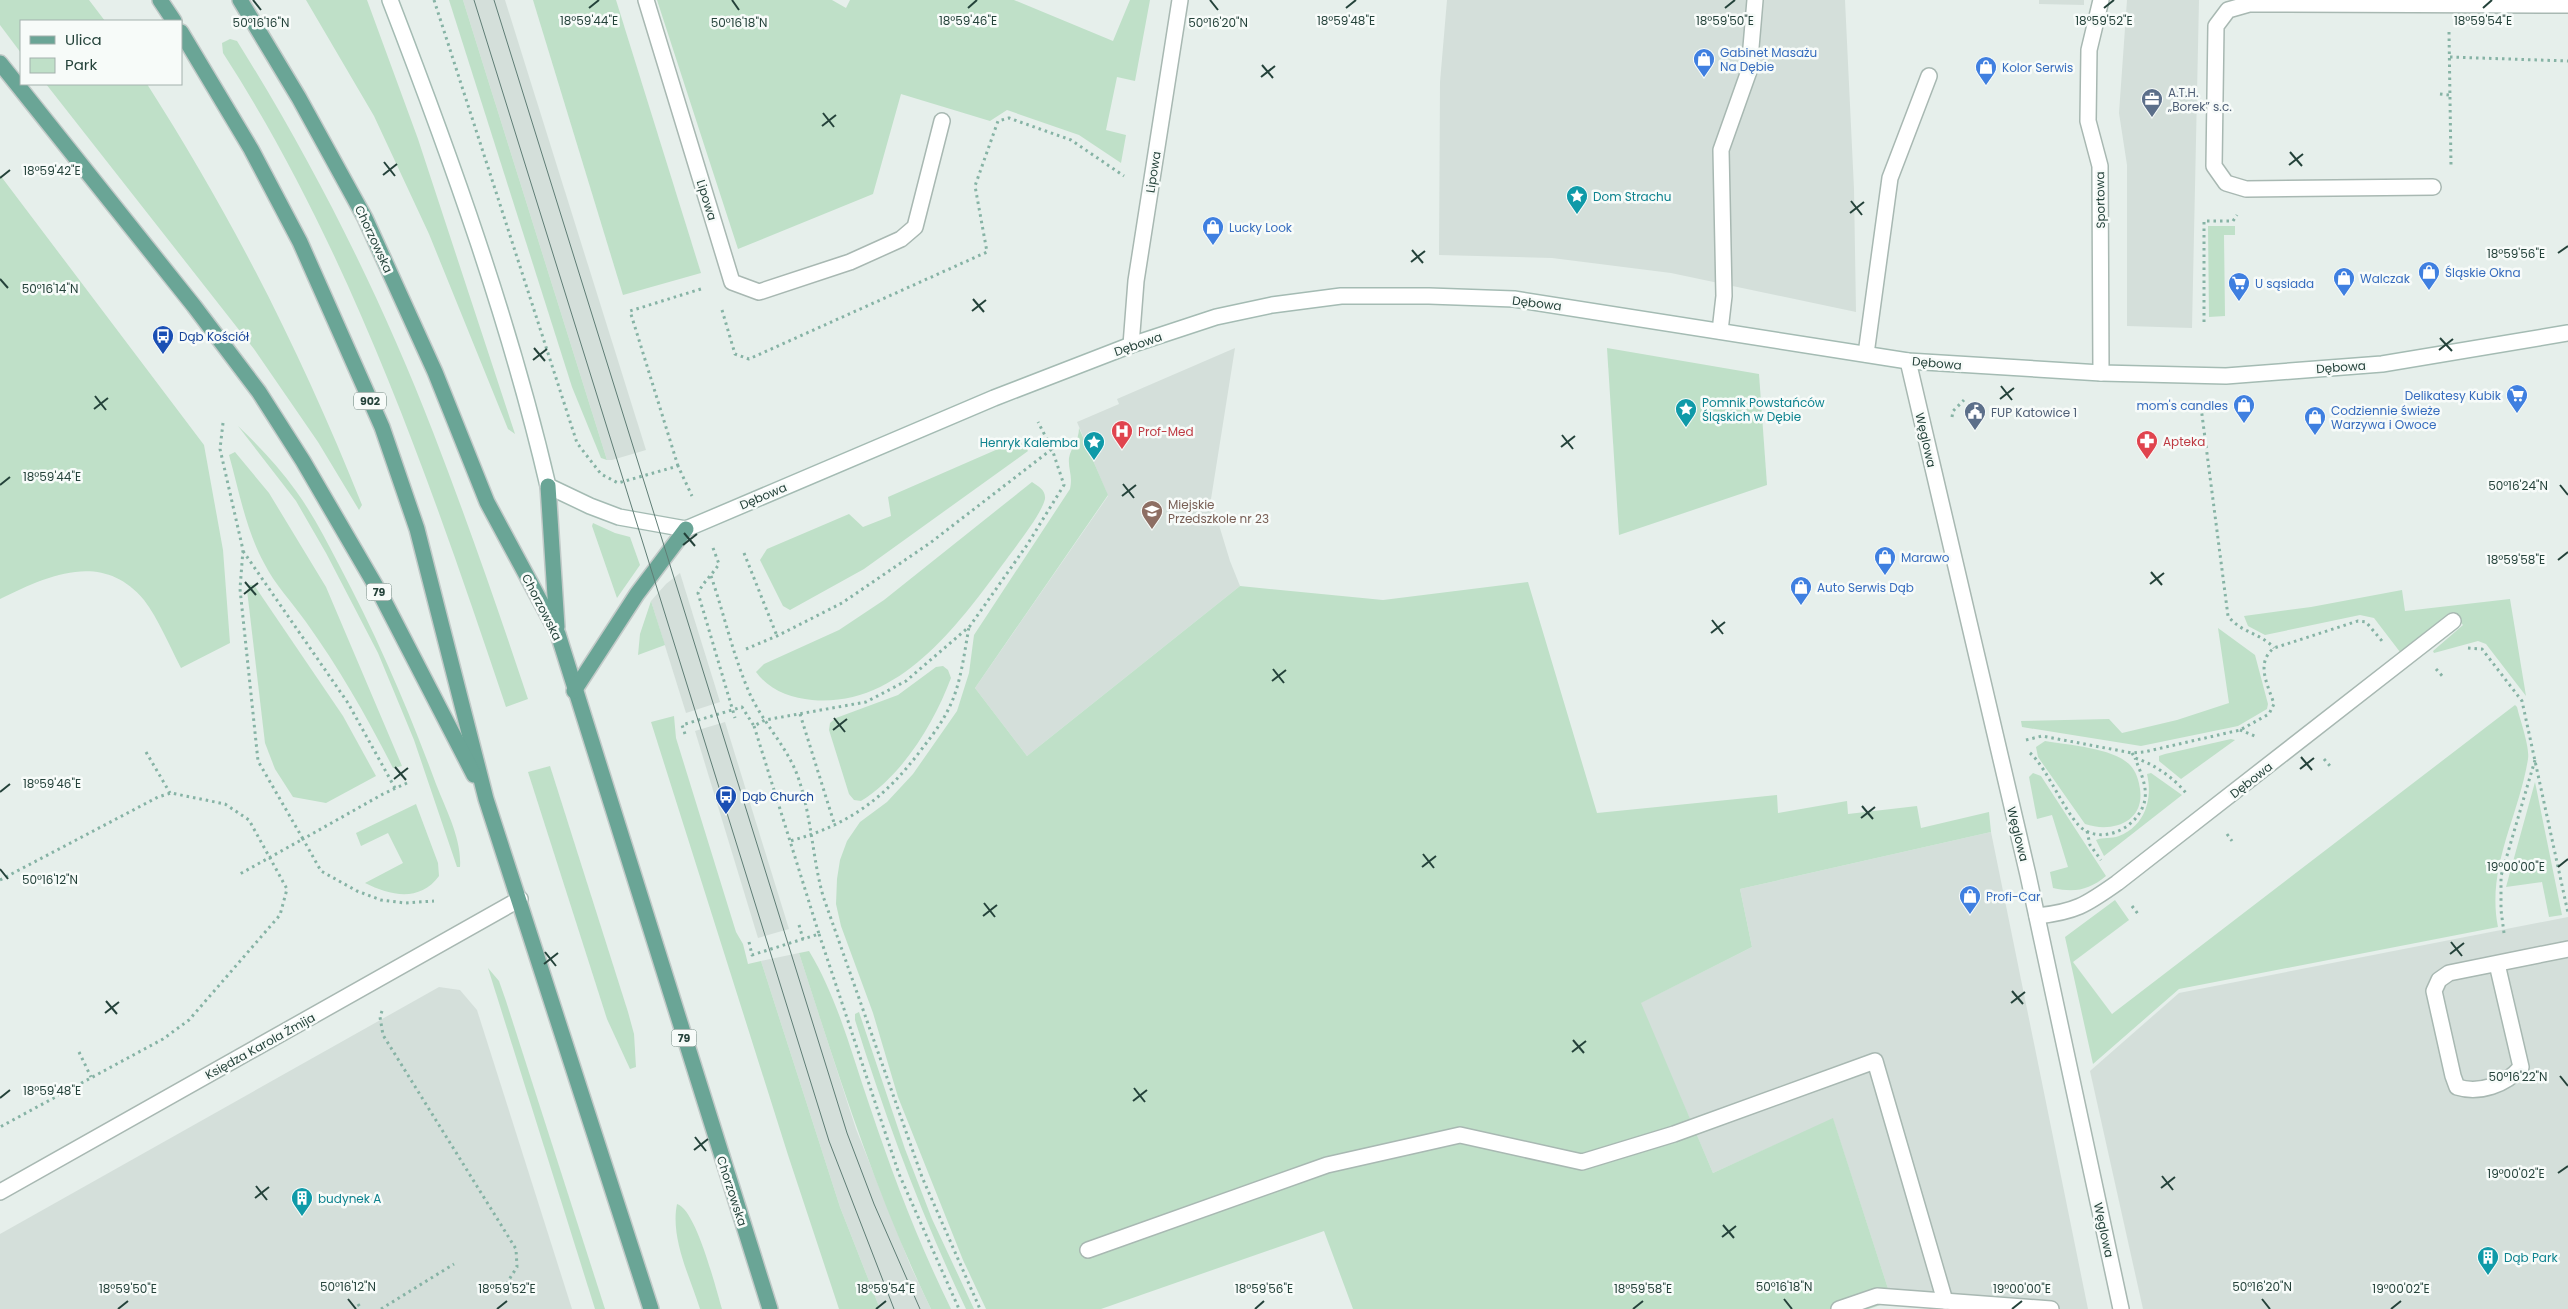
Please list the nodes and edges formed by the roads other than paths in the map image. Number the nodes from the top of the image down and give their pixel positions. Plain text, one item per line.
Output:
1 (160, 0) edge
2 (240, 0) edge
3 (390, 0) edge
4 (646, 0) edge
5 (1180, 0) edge
6 (1755, 0) edge
7 (2101, 0) edge
8 (2568, 5) edge
9 (173, 20) edge
10 (182, 34) edge
11 (0, 63) edge
12 (1929, 76) dead end
13 (942, 121) dead end
14 (2433, 187) road end
15 (1720, 331) junction
16 (2568, 332) edge
17 (1131, 345) junction
18 (1866, 354) junction
19 (1908, 361) junction
20 (2101, 373) junction
21 (548, 486) junction
22 (686, 529) junction
23 (2453, 621) dead end
24 (558, 634) junction
25 (574, 691) junction
26 (486, 799) junction
27 (520, 899) junction
28 (2037, 916) junction
29 (2568, 949) edge
30 (2504, 962) junction
31 (0, 1192) edge
32 (1088, 1250) dead end
33 (1945, 1301) junction
34 (651, 1309) edge
35 (770, 1309) edge
36 (1839, 1309) edge
37 (2051, 1309) edge
38 (2121, 1309) edge

1 - 9 main road
2 - 24 main road, Chorzowska
3 - 21 street, 79
4 - 13 street, Lipowa
5 - 17 street, Lipowa
6 - 15 street
7 - 20 street, Sportowa
8 - 14 street
10 - 26 main road, 902
11 - 26 main road, 79
12 - 18 street
15 - 17 street, Dębowa
15 - 18 street, Dębowa
16 - 20 street, Dębowa
17 - 22 street, Dębowa
18 - 19 street, Dębowa
19 - 20 street, Dębowa
19 - 28 street, Węglowa
21 - 22 street
21 - 24 main road, 79
22 - 25 main road
23 - 28 street, Dębowa
24 - 25 main road, Chorzowska / 79
25 - 35 main road, Chorzowska / 79
26 - 27 main road, 79
27 - 31 street, Księdza Karola Żmija
27 - 34 main road, 79
28 - 38 street, Węglowa
29 - 30 street
30 - 30 street
32 - 33 street
33 - 36 street
33 - 37 street

